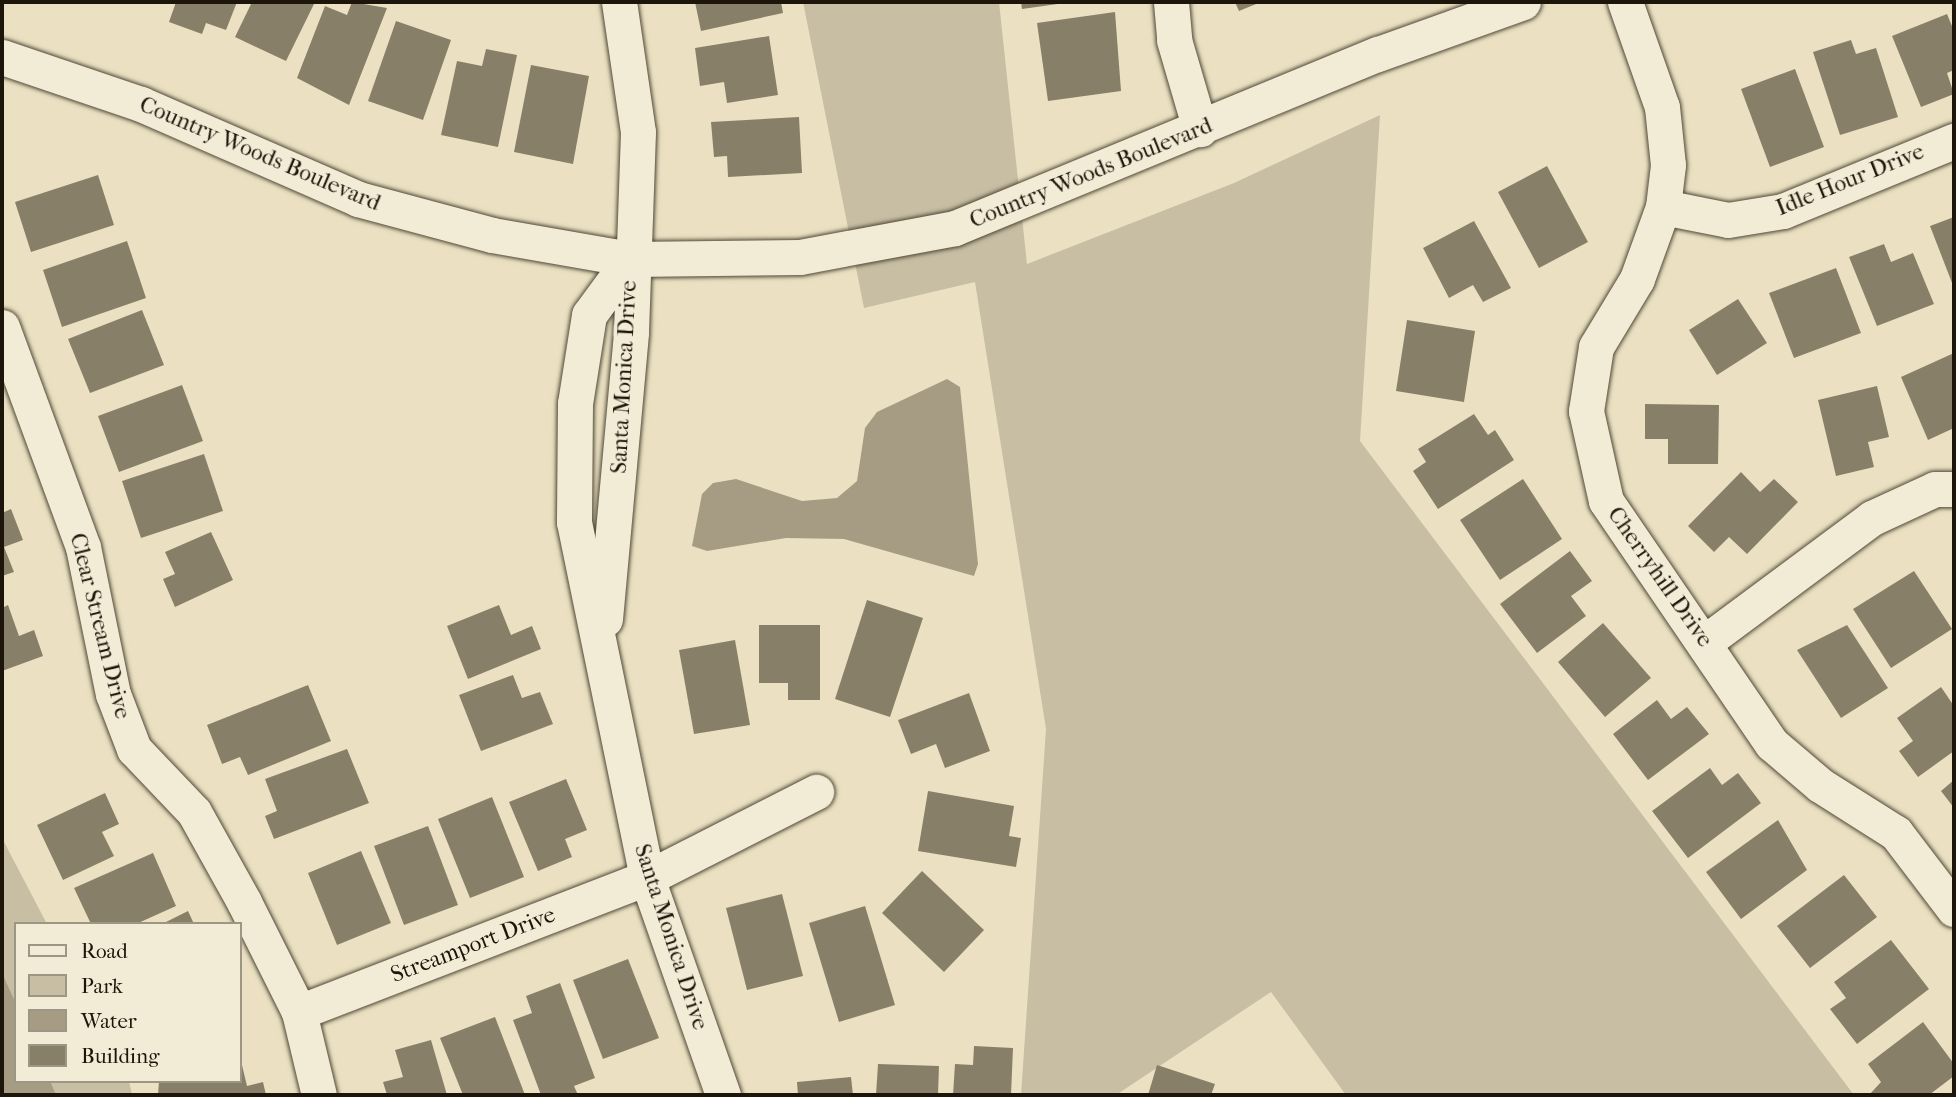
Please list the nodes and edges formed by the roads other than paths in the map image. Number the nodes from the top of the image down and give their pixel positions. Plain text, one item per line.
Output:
1 (1171, 2) edge
2 (1523, 2) edge
3 (1625, 2) edge
4 (612, 3) edge
5 (2, 57) edge
6 (1200, 129) junction
7 (1954, 141) edge
8 (1663, 207) junction
9 (630, 259) junction
10 (2, 327) edge
11 (1954, 489) edge
12 (1705, 642) junction
13 (601, 654) junction
14 (816, 792) dead end
15 (647, 878) junction
16 (1954, 909) edge
17 (299, 1012) junction
18 (319, 1095) edge
19 (723, 1095) edge

1 - 6 street
2 - 6 street, Country Woods Boulevard
3 - 8 street, Cherryhill Drive
4 - 9 street
5 - 9 street, Country Woods Boulevard
6 - 9 street, Country Woods Boulevard
7 - 8 street, Idle Hour Drive
8 - 12 street, Cherryhill Drive
9 - 13 street, Santa Monica Drive
9 - 13 street, Santa Monica Drive
10 - 17 street, Clear Stream Drive
11 - 12 street
12 - 16 street, Cherryhill Drive
13 - 15 street, Santa Monica Drive
14 - 15 street, Streamport Drive
15 - 17 street, Streamport Drive
15 - 19 street, Santa Monica Drive
17 - 18 street, Clear Stream Drive

